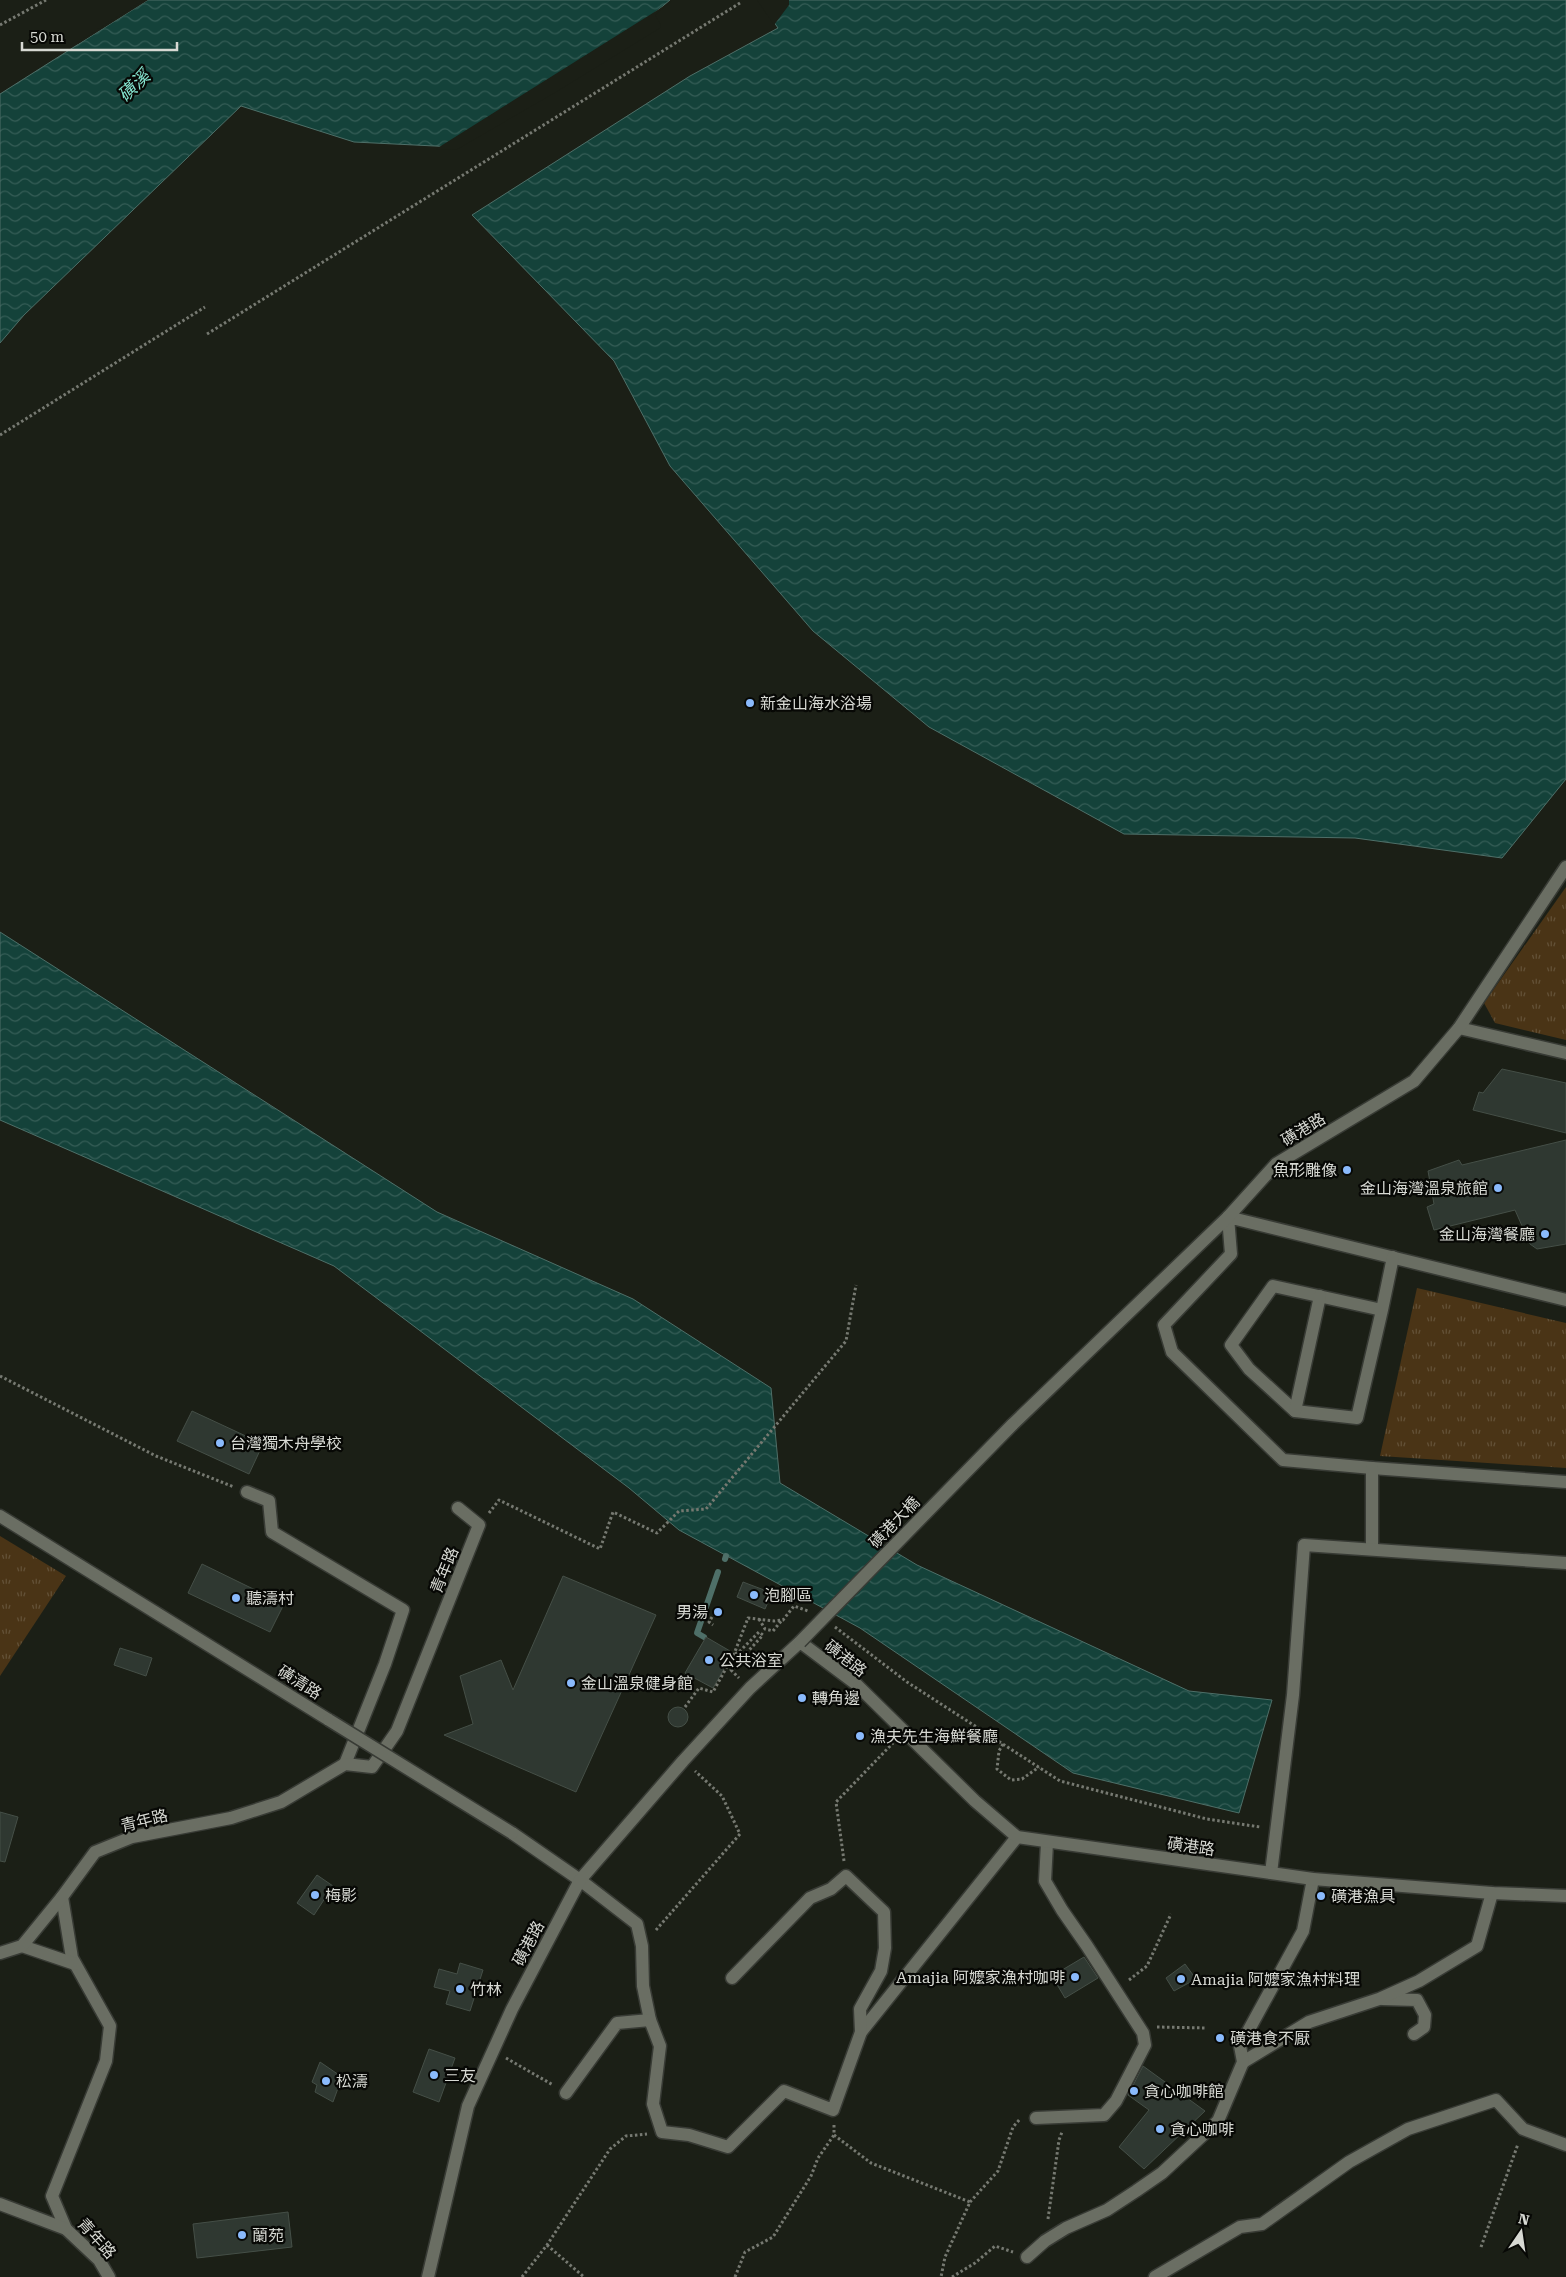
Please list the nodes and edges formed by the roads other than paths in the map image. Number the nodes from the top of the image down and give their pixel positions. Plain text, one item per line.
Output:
1 (1566, 867) edge
2 (1459, 1028) junction
3 (1566, 1053) edge
4 (1228, 1217) junction
5 (1393, 1258) junction
6 (1320, 1296) junction
7 (1566, 1300) edge
8 (1382, 1310) junction
9 (1295, 1411) junction
10 (1012, 1425) joint
11 (1372, 1468) junction
12 (1566, 1482) edge
13 (247, 1492) road end
14 (458, 1508) dead end
15 (0, 1516) edge
16 (1372, 1549) junction
17 (1566, 1563) edge
18 (800, 1642) junction
19 (345, 1764) junction
20 (1017, 1837) junction
21 (1047, 1843) junction
22 (1271, 1873) junction
23 (1313, 1879) junction
24 (580, 1880) junction
25 (1492, 1893) junction
26 (1566, 1896) edge
27 (62, 1898) junction
28 (22, 1946) junction
29 (0, 1954) edge
30 (75, 1964) junction
31 (732, 1978) dead end
32 (1379, 1999) junction
33 (650, 2020) junction
34 (861, 2032) junction
35 (1414, 2034) dead end
36 (1243, 2062) junction
37 (566, 2093) road end
38 (1036, 2118) road end
39 (1566, 2145) edge
40 (0, 2204) edge
41 (66, 2229) junction
42 (1027, 2257) road end
43 (109, 2277) edge
44 (428, 2277) edge
45 (1156, 2277) edge

1 - 2 street, 磺港路
2 - 3 street
2 - 4 street, 磺港路
4 - 5 street
4 - 10 street, 磺港路
4 - 11 street
5 - 7 street
5 - 8 street
6 - 8 street
6 - 9 street
6 - 9 street
8 - 9 street
10 - 18 street, 磺港大橋, bridge
11 - 12 street
11 - 16 street
13 - 19 street
14 - 19 street, 青年路
15 - 24 street, 磺清路, bridge
16 - 17 street
16 - 22 street
18 - 20 street, 磺港路
18 - 24 street, 磺港路
19 - 27 street, 青年路
20 - 21 street, 磺港路
20 - 34 street
21 - 22 street, 磺港路
21 - 38 street
22 - 23 street, 磺港路
23 - 25 street, 磺港路
23 - 36 street
24 - 33 street, 磺清路
24 - 44 street, 磺港路
25 - 26 street, 磺港路
25 - 32 street
27 - 28 street
27 - 30 street, 青年路
28 - 29 street
28 - 30 street
30 - 41 street, 青年路
31 - 34 street
32 - 35 street
32 - 36 street
33 - 34 street, 磺清路
33 - 37 street
36 - 42 street
39 - 45 street
40 - 41 street
41 - 43 street, 青年路

